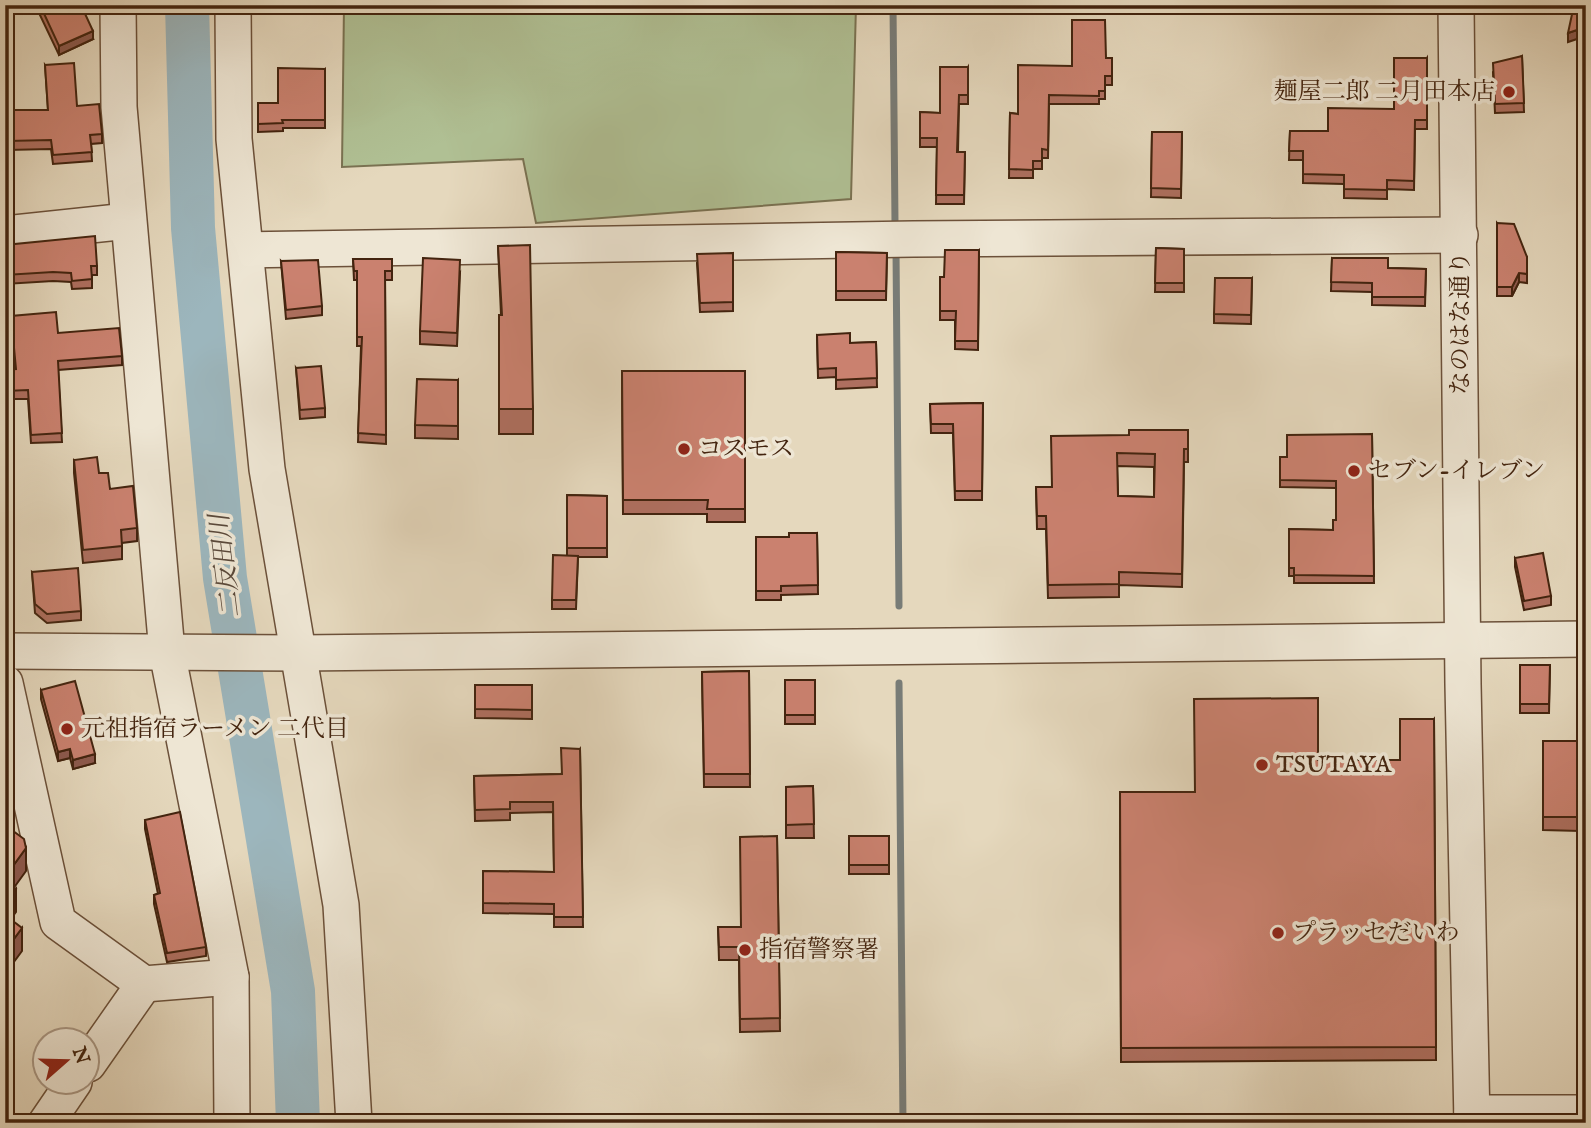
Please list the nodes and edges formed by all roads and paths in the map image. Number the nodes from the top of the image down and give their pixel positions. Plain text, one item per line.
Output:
1 (118, 5) edge
2 (233, 5) edge
3 (1457, 5) edge
4 (128, 221) junction
5 (5, 234) edge
6 (1460, 235) junction
7 (246, 250) junction
8 (1586, 639) edge
9 (1463, 641) junction
10 (178, 651) junction
11 (5, 652) edge
12 (300, 653) junction
13 (5, 683) edge
14 (231, 977) junction
15 (144, 984) junction
16 (102, 1044) edge
17 (65, 1096) edge
18 (1586, 1113) edge
19 (1472, 1118) edge
20 (46, 1123) edge
21 (232, 1123) edge
22 (354, 1123) edge

1 - 4 street
2 - 7 street
3 - 6 street, なのはな通り
4 - 5 street
4 - 10 street
6 - 7 street
6 - 9 street, なのはな通り
7 - 12 street
8 - 9 street
9 - 12 street
9 - 19 street, なのはな通り
10 - 11 street
10 - 12 street
10 - 14 street
12 - 22 street
13 - 15 street
14 - 15 street
14 - 21 street
15 - 16 street
17 - 20 street
18 - 19 street

